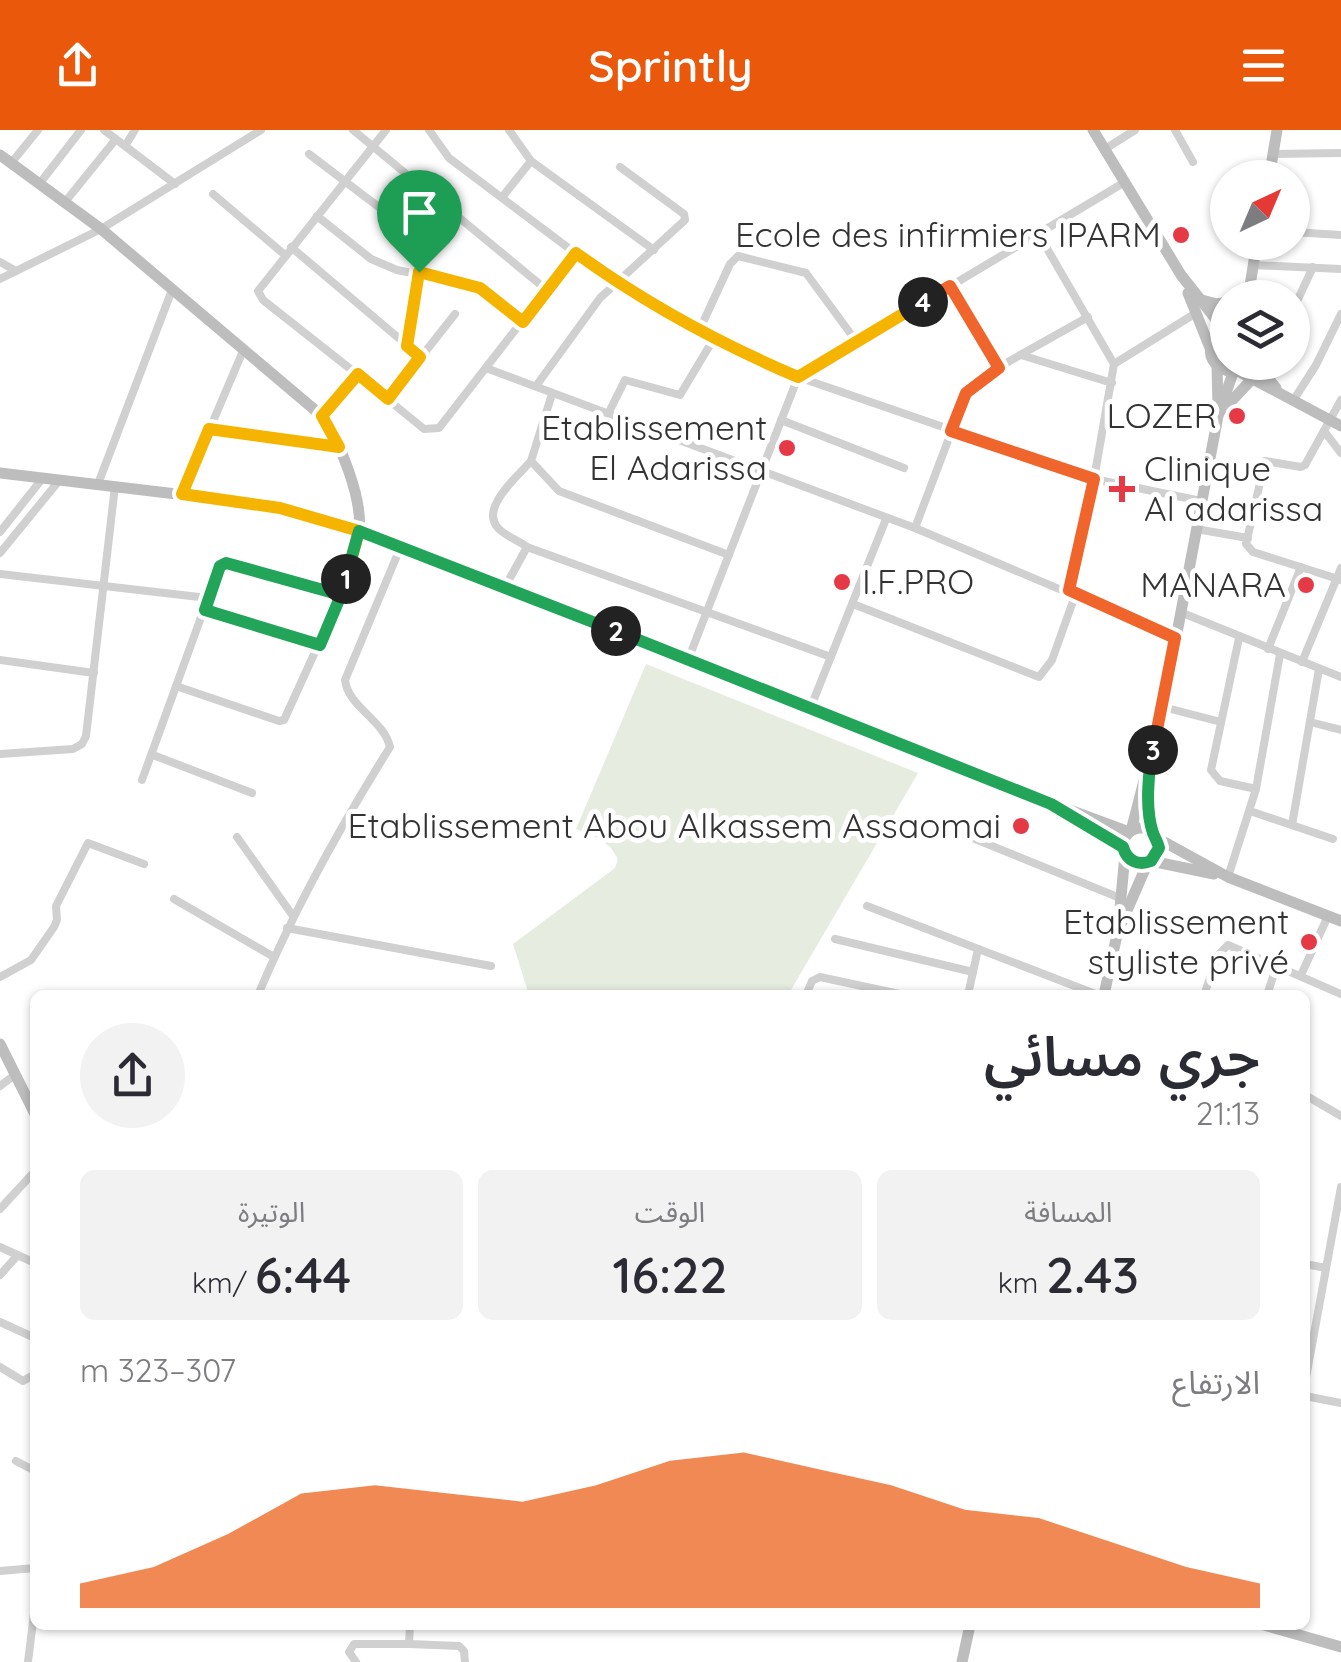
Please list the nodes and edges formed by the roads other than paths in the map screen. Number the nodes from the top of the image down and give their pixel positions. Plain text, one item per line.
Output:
1 (38, 130) edge
2 (81, 130) edge
3 (104, 130) edge
4 (135, 130) edge
5 (261, 130) edge
6 (353, 130) edge
7 (386, 130) edge
8 (430, 130) edge
9 (510, 130) edge
10 (1093, 130) edge
11 (1135, 130) edge
12 (1175, 130) edge
13 (1277, 130) edge
14 (116, 139) junction
15 (125, 146) junction
16 (372, 148) junction
17 (1104, 149) junction
18 (1341, 153) edge
19 (309, 154) dead end
20 (1273, 154) junction
21 (6, 159) edge
22 (1272, 160) edge
23 (532, 162) junction
24 (1192, 162) dead end
25 (620, 167) dead end
26 (345, 182) junction
27 (1125, 182) junction
28 (40, 183) junction
29 (175, 184) junction
30 (213, 194) dead end
31 (503, 196) junction
32 (65, 202) junction
33 (317, 216) junction
34 (101, 229) junction
35 (1038, 233) junction
36 (1310, 233) edge
37 (1341, 235) edge
38 (422, 240) dead end
39 (654, 250) junction
40 (288, 251) junction
41 (576, 253) junction
42 (1253, 260) edge
43 (0, 262) edge
44 (1313, 266) junction
45 (1341, 269) edge
46 (16, 271) junction
47 (1251, 271) junction
48 (419, 272) junction
49 (0, 279) edge
50 (1248, 280) edge
51 (1307, 280) edge
52 (616, 282) junction
53 (950, 286) junction
54 (172, 290) junction
55 (548, 291) junction
56 (1210, 305) edge
57 (1197, 306) junction
58 (455, 314) dead end
59 (1341, 314) edge
60 (1088, 316) junction
61 (1210, 317) edge
62 (523, 322) junction
63 (698, 331) junction
64 (713, 340) junction
65 (856, 341) junction
66 (407, 346) junction
67 (1210, 348) edge
68 (243, 351) junction
69 (1020, 355) junction
70 (420, 357) junction
71 (1114, 364) junction
72 (486, 368) junction
73 (999, 368) junction
74 (358, 374) junction
75 (798, 377) junction
76 (1218, 380) edge
77 (1234, 380) edge
78 (1254, 380) edge
79 (1270, 380) edge
80 (1112, 383) junction
81 (536, 386) junction
82 (552, 394) junction
83 (1288, 398) junction
84 (388, 399) junction
85 (1341, 400) edge
86 (608, 414) junction
87 (322, 416) junction
88 (1218, 416) junction
89 (781, 420) junction
90 (1331, 426) edge
91 (209, 429) junction
92 (951, 431) junction
93 (339, 447) junction
94 (1341, 453) edge
95 (531, 461) junction
96 (904, 468) dead end
97 (762, 472) junction
98 (0, 473) edge
99 (42, 478) junction
100 (1094, 479) junction
101 (58, 482) junction
102 (98, 484) junction
103 (115, 486) junction
104 (182, 494) junction
105 (1201, 501) junction
106 (886, 518) junction
107 (915, 528) junction
108 (1196, 529) junction
109 (359, 531) junction
110 (0, 532) edge
111 (1248, 538) junction
112 (401, 546) junction
113 (528, 547) junction
114 (0, 553) edge
115 (729, 555) junction
116 (1301, 567) junction
117 (1341, 568) edge
118 (0, 574) edge
119 (1339, 579) edge
120 (105, 585) junction
121 (505, 587) junction
122 (1073, 592) junction
123 (341, 595) junction
124 (208, 598) junction
125 (853, 604) junction
126 (205, 610) junction
127 (708, 610) junction
128 (1180, 612) junction
129 (1175, 638) junction
130 (1239, 638) junction
131 (320, 645) junction
132 (1268, 649) junction
133 (1280, 654) junction
134 (831, 657) junction
135 (0, 660) edge
136 (688, 660) junction
137 (1302, 662) junction
138 (1320, 669) junction
139 (94, 672) junction
140 (1341, 675) edge
141 (176, 686) junction
142 (1163, 706) junction
143 (810, 709) junction
144 (1221, 722) junction
145 (1310, 722) junction
146 (1341, 730) edge
147 (0, 754) edge
148 (153, 756) junction
149 (1150, 766) junction
150 (142, 780) dead end
151 (1256, 789) junction
152 (252, 793) dead end
153 (1051, 804) junction
154 (1250, 812) junction
155 (1292, 825) junction
156 (943, 826) dead end
157 (1130, 832) junction
158 (1155, 835) junction
159 (237, 837) dead end
160 (1333, 839) dead end
161 (1124, 851) junction
162 (1150, 862) junction
163 (144, 864) dead end
164 (1228, 878) junction
165 (1120, 898) junction
166 (174, 899) dead end
167 (867, 906) dead end
168 (293, 916) junction
169 (1328, 916) junction
170 (1341, 921) edge
171 (287, 928) junction
172 (1118, 930) junction
173 (835, 940) dead end
174 (978, 949) junction
175 (274, 957) junction
176 (491, 966) dead end
177 (1278, 966) junction
178 (973, 972) junction
179 (1301, 975) junction
180 (0, 977) edge
181 (260, 990) edge
182 (808, 990) edge
183 (881, 990) edge
184 (969, 990) edge
185 (1088, 990) edge
186 (1102, 990) edge
187 (1206, 990) edge
188 (1269, 990) edge
189 (1341, 994) edge
190 (0, 1044) edge
191 (16, 1074) junction
192 (0, 1086) edge
193 (30, 1093) edge
194 (1310, 1098) edge
195 (1341, 1116) edge
196 (30, 1177) edge
197 (1341, 1188) edge
198 (0, 1210) edge
199 (0, 1247) edge
200 (1329, 1255) junction
201 (17, 1256) junction
202 (1341, 1258) edge
203 (30, 1261) edge
204 (1310, 1265) edge
205 (1326, 1268) junction
206 (0, 1275) edge
207 (0, 1322) edge
208 (30, 1336) edge
209 (1310, 1355) edge
210 (0, 1367) edge
211 (30, 1377) edge
212 (1310, 1397) edge
213 (1341, 1403) edge
214 (16, 1461) dead end
215 (30, 1468) edge
216 (30, 1568) edge
217 (0, 1570) edge
218 (32, 1630) edge
219 (410, 1630) edge
220 (969, 1630) edge
221 (1282, 1630) edge
222 (409, 1644) junction
223 (1341, 1647) edge
224 (28, 1662) edge
225 (356, 1662) edge
226 (464, 1662) edge
227 (962, 1662) edge

1 - 21 street
2 - 28 street
3 - 14 street
4 - 15 street
5 - 29 street
6 - 16 street
7 - 16 street
8 - 31 street
9 - 23 street
10 - 17 street
11 - 17 street
12 - 24 street
13 - 20 street
14 - 15 street
14 - 32 street
15 - 29 street
16 - 26 street
16 - 55 street
17 - 27 street
18 - 20 street
19 - 26 street
20 - 22 street
21 - 28 street
23 - 31 street
23 - 39 street
25 - 39 street
26 - 33 street
26 - 38 street
27 - 35 street
27 - 57 street
28 - 32 street
29 - 34 street
30 - 40 street
31 - 41 street
32 - 34 street
33 - 40 street
33 - 48 street
34 - 46 street
34 - 54 street
35 - 53 street
35 - 60 street
36 - 37 street
39 - 52 street
40 - 66 street
40 - 74 street
41 - 52 street
41 - 55 street
42 - 47 street
43 - 46 street
44 - 45 street
44 - 47 street
44 - 51 street
46 - 49 street
47 - 50 street
48 - 62 street
48 - 66 street
52 - 63 street
52 - 81 street
53 - 65 street
53 - 73 street
54 - 68 street
54 - 102 street
55 - 62 street
56 - 57 street
57 - 61 street
57 - 67 street
57 - 71 street
58 - 70 street
59 - 83 street
60 - 69 street
60 - 71 street
62 - 72 street
63 - 64 street
63 - 65 street
64 - 75 street
64 - 86 street
65 - 75 street
66 - 70 street
68 - 87 street
68 - 91 street
69 - 73 street
69 - 80 street
70 - 84 street
71 - 80 street
72 - 81 street
72 - 84 street
73 - 92 street
74 - 84 street
74 - 87 street
75 - 89 street
75 - 92 street
76 - 88 street
77 - 88 street
78 - 88 street
79 - 83 street
80 - 100 street
81 - 82 street
82 - 86 street
82 - 95 street
83 - 90 street
85 - 90 street
86 - 97 street
87 - 93 street
88 - 105 street
89 - 96 street
89 - 97 street
90 - 94 street
90 - 111 street
91 - 93 street
91 - 104 street
92 - 100 street
92 - 107 street
93 - 109 street
95 - 113 street
95 - 115 street
97 - 106 street
97 - 115 street
98 - 99 street
99 - 101 street
99 - 110 street
100 - 105 street
100 - 122 street
101 - 102 street
101 - 114 street
102 - 103 street
103 - 104 street
103 - 120 street
104 - 109 street
105 - 108 street
106 - 107 street
106 - 125 street
107 - 122 street
108 - 111 street
108 - 128 street
109 - 112 street
109 - 123 street
111 - 116 street
112 - 121 street
112 - 168 street
113 - 121 street
113 - 127 street
115 - 127 street
116 - 119 street
116 - 132 street
117 - 119 street
118 - 120 street
119 - 137 street
120 - 124 street
120 - 139 street
121 - 136 street
122 - 125 street
122 - 129 street
123 - 124 street
123 - 131 street
124 - 126 street
125 - 134 street
126 - 131 street
126 - 141 street
127 - 134 street
127 - 136 street
128 - 129 street
128 - 130 street
129 - 142 street
130 - 132 street
130 - 144 street
131 - 141 street
132 - 133 street
133 - 137 street
133 - 151 street
134 - 143 street
135 - 139 street
136 - 143 street
137 - 138 street
138 - 140 street
138 - 145 street
139 - 147 street
141 - 148 street
142 - 144 street
142 - 149 street
143 - 153 street
144 - 151 street
145 - 146 street
145 - 155 street
148 - 150 street
148 - 152 street
149 - 157 street
149 - 158 street
151 - 154 street
153 - 157 street
153 - 161 street
154 - 155 street
154 - 164 street
155 - 160 street
156 - 165 street
157 - 158 street
157 - 161 street
158 - 162 street
158 - 164 street
159 - 168 street
161 - 162 street
161 - 165 street
162 - 164 street
162 - 172 street
163 - 180 street
164 - 169 street
165 - 172 street
166 - 175 street
167 - 174 street
168 - 171 street
169 - 170 street
169 - 179 street
171 - 175 street
171 - 176 street
172 - 186 street
173 - 178 street
174 - 178 street
174 - 185 street
175 - 181 street
177 - 179 street
177 - 187 street
177 - 188 street
178 - 184 street
179 - 189 street
182 - 183 street
190 - 191 street
191 - 192 street
191 - 193 street
194 - 195 street
196 - 198 street
197 - 200 street
199 - 201 street
200 - 202 street
200 - 205 street
201 - 203 street
201 - 206 street
204 - 205 street
205 - 209 street
207 - 208 street
210 - 211 street
212 - 213 street
214 - 215 street
216 - 217 street
218 - 224 street
219 - 222 street
220 - 227 street
221 - 223 street
222 - 225 street
222 - 226 street

